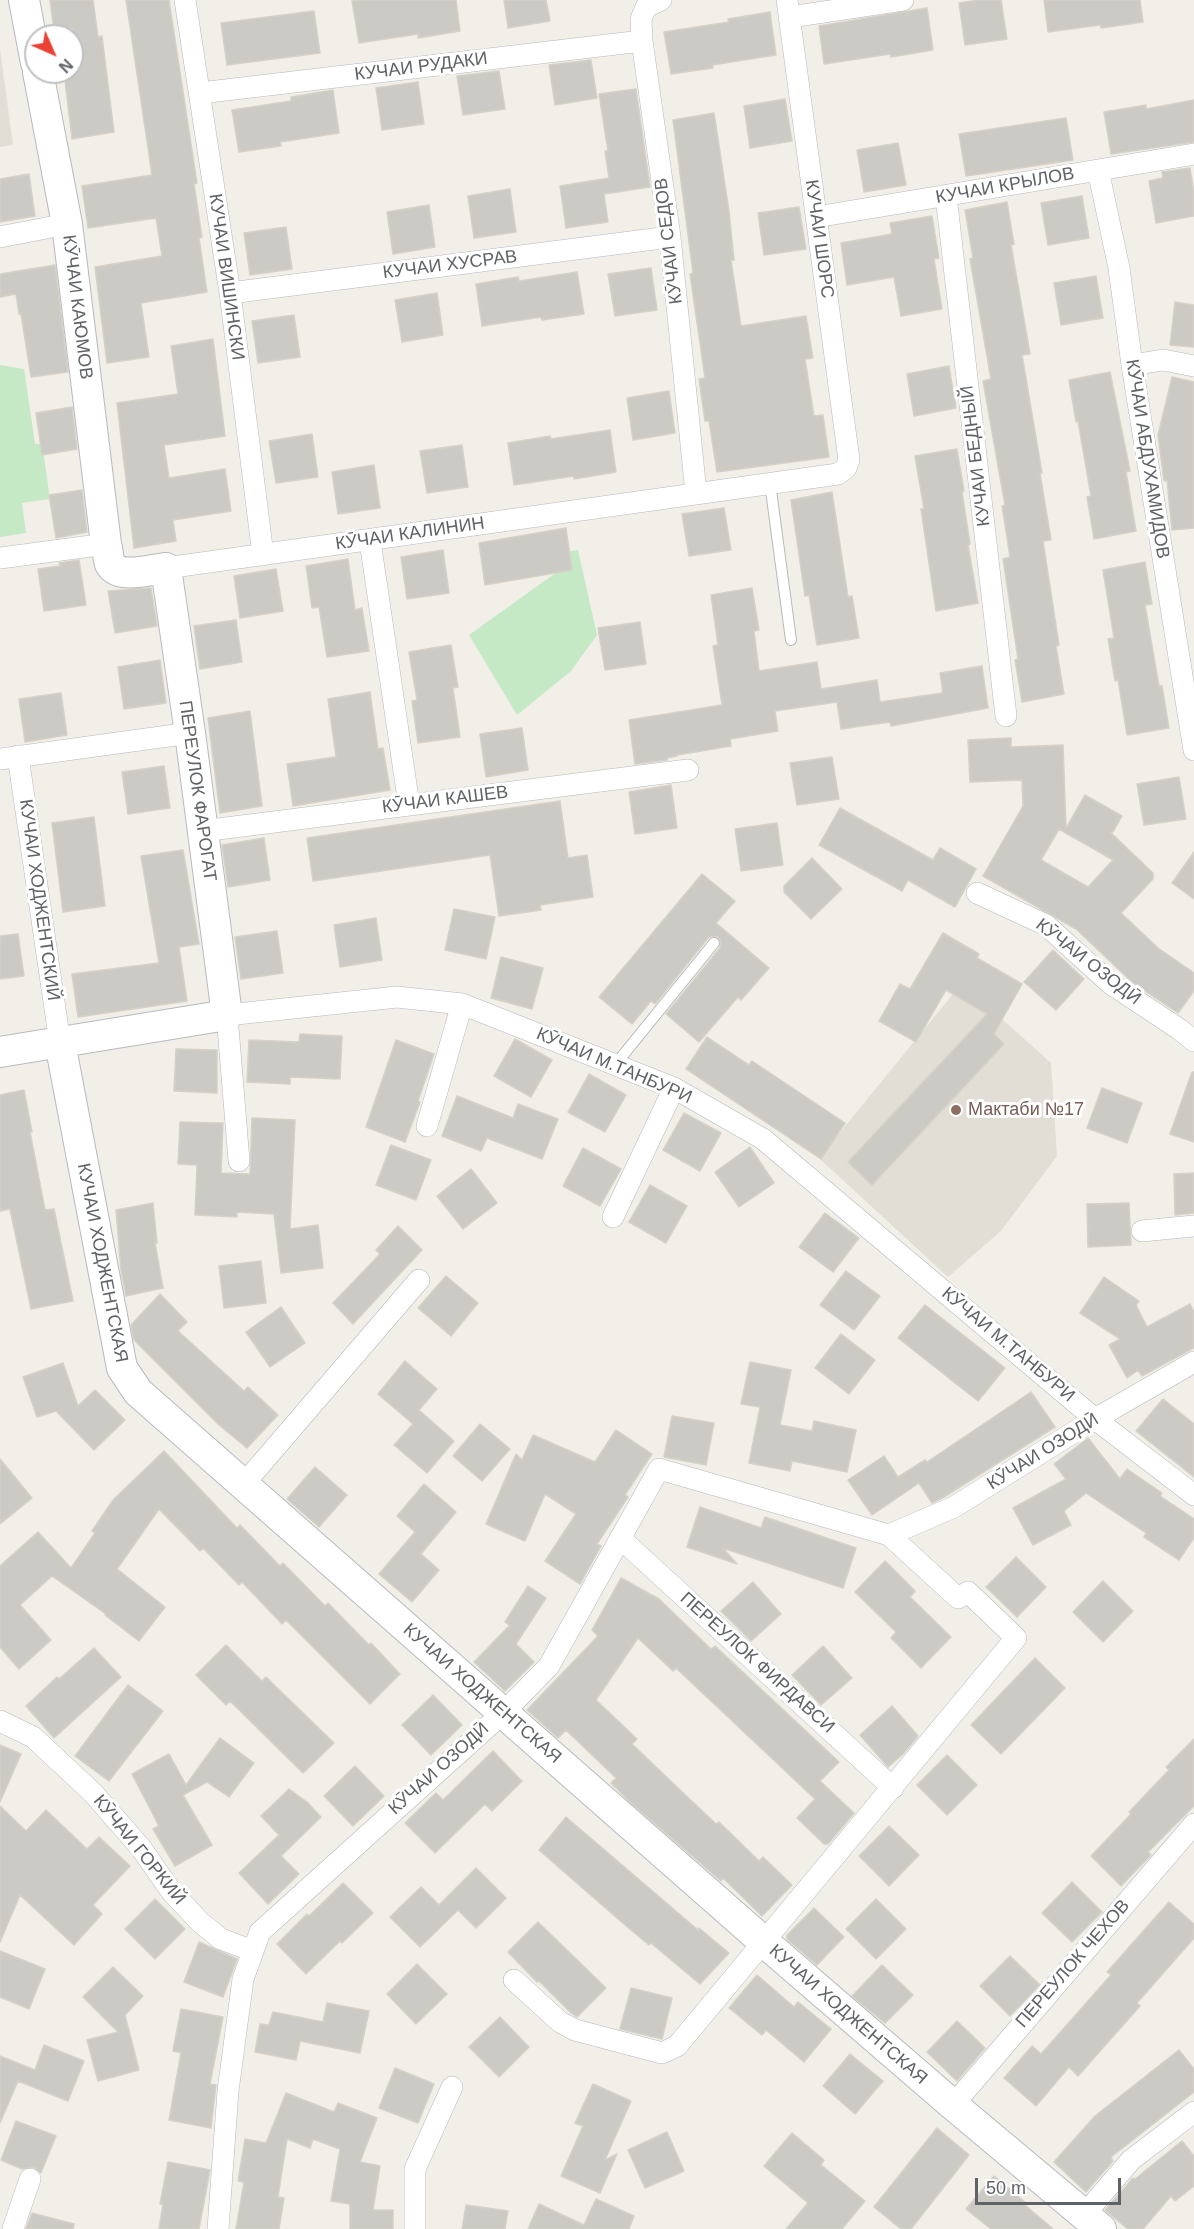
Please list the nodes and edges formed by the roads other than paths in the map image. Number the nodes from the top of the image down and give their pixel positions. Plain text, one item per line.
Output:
1 (24, 0) edge
2 (185, 0) edge
3 (661, 0) edge
4 (903, 0) edge
5 (789, 8) edge
6 (29, 24) edge
7 (642, 41) junction
8 (40, 84) edge
9 (200, 93) junction
10 (1194, 154) edge
11 (1098, 170) junction
12 (946, 196) junction
13 (816, 217) junction
14 (67, 224) junction
15 (0, 237) edge
16 (670, 237) junction
17 (230, 293) junction
18 (1132, 364) junction
19 (1194, 366) edge
20 (838, 474) joint
21 (770, 483) junction
22 (696, 493) junction
23 (370, 541) junction
24 (106, 544) junction
25 (263, 555) junction
26 (0, 558) edge
27 (166, 568) junction
28 (791, 640) dead end
29 (1006, 716) dead end
30 (190, 733) junction
31 (1194, 750) edge
32 (9, 757) edge
33 (688, 770) dead end
34 (409, 805) junction
35 (202, 831) junction
36 (977, 893) dead end
37 (714, 943) dead end
38 (462, 1004) junction
39 (227, 1015) junction
40 (1194, 1041) edge
41 (60, 1043) junction
42 (0, 1052) edge
43 (615, 1065) junction
44 (674, 1088) junction
45 (427, 1126) dead end
46 (239, 1161) dead end
47 (614, 1217) dead end
48 (1194, 1226) edge
49 (1142, 1231) dead end
50 (419, 1280) dead end
51 (1194, 1362) edge
52 (1095, 1419) junction
53 (243, 1485) junction
54 (1190, 1492) edge
55 (889, 1535) junction
56 (620, 1538) junction
57 (503, 1713) junction
58 (0, 1721) edge
59 (893, 1788) junction
60 (1194, 1824) edge
61 (764, 1942) junction
62 (253, 1951) junction
63 (514, 1980) dead end
64 (452, 2087) dead end
65 (952, 2105) junction
66 (1194, 2112) edge
67 (30, 2179) dead end
68 (1092, 2222) edge
69 (14, 2229) edge
70 (218, 2229) edge
71 (415, 2229) edge

1 - 6 main road
2 - 9 street, КУЧАИ ВИШИНСКИ
3 - 7 street, КӮЧАИ СЕДОВ
4 - 5 street
5 - 13 street, КУЧАИ ШОРС
7 - 9 street, КУЧАИ РУДАКИ
7 - 16 street, КӮЧАИ СЕДОВ
8 - 14 main road, КӮЧАИ КАЮМОВ
9 - 17 street, КУЧАИ ВИШИНСКИ
10 - 11 street, КУЧАИ КРЫЛОВ
11 - 12 street, КУЧАИ КРЫЛОВ
11 - 18 street, КӮЧАИ АБДУХАМИДОВ
12 - 13 street, КУЧАИ КРЫЛОВ
12 - 29 street, КУЧАИ БЕДНЫЙ
13 - 20 street, КУЧАИ ШОРС
14 - 15 street
14 - 24 main road, КӮЧАИ КАЮМОВ
16 - 17 street, КУЧАИ ХУСРАВ
16 - 22 street, КӮЧАИ СЕДОВ
17 - 25 street, КУЧАИ ВИШИНСКИ
18 - 19 street
18 - 31 street, КӮЧАИ АБДУХАМИДОВ
20 - 21 street, КӮЧАИ КАЛИНИН
21 - 22 street, КӮЧАИ КАЛИНИН
21 - 28 lane
22 - 23 street, КӮЧАИ КАЛИНИН
23 - 25 street, КӮЧАИ КАЛИНИН
23 - 34 street
24 - 26 street
24 - 27 main road, КӮЧАИ КАЛИНИН
25 - 27 street, КӮЧАИ КАЛИНИН
27 - 30 main road, ПЕРЕУЛОК ФАРОГАТ
30 - 32 street
30 - 35 main road, ПЕРЕУЛОК ФАРОГАТ
32 - 41 street, КУЧАИ ХОДЖЕНТСКИЙ
33 - 34 street, КӮЧАИ КАШЕВ
34 - 35 street, КӮЧАИ КАШЕВ
35 - 39 main road, ПЕРЕУЛОК ФАРОГАТ
36 - 40 street, КӮЧАИ ОЗОДӢ
37 - 43 lane
38 - 39 street, КӮЧАИ М.ТАНБУРИ
38 - 43 street, КӮЧАИ М.ТАНБУРИ
38 - 45 street
39 - 41 main road, КӮЧАИ М.ТАНБУРИ
39 - 46 street
41 - 42 main road, КӮЧАИ М.ТАНБУРИ
41 - 53 main road, КУЧАИ ХОДЖЕНТСКАЯ
43 - 44 street, КӮЧАИ М.ТАНБУРИ
44 - 47 street
44 - 52 street, КӮЧАИ М.ТАНБУРИ
48 - 49 street
50 - 53 street
51 - 52 street, КӮЧАИ ОЗОДӢ
52 - 54 street, КӮЧАИ М.ТАНБУРИ
52 - 55 street, КӮЧАИ ОЗОДӢ
53 - 57 main road, КУЧАИ ХОДЖЕНТСКАЯ
55 - 56 street, КӮЧАИ ОЗОДӢ
55 - 59 street, КӮЧАИ ОЗОДӢ
56 - 57 street, КӮЧАИ ОЗОДӢ
56 - 59 street, ПЕРЕУЛОК ФИРДАВСИ
57 - 61 main road, КУЧАИ ХОДЖЕНТСКАЯ
57 - 62 street, КӮЧАИ ОЗОДӢ
58 - 62 street, КӮЧАИ ГОРКИЙ
59 - 61 street
60 - 65 street, ПЕРЕУЛОК ЧЕХОВ
61 - 63 street
61 - 65 main road, КУЧАИ ХОДЖЕНТСКАЯ
62 - 70 street, КӮЧАИ ОЗОДӢ
64 - 71 street
65 - 68 main road, КУЧАИ ХОДЖЕНТСКАЯ
66 - 68 street
67 - 69 street

